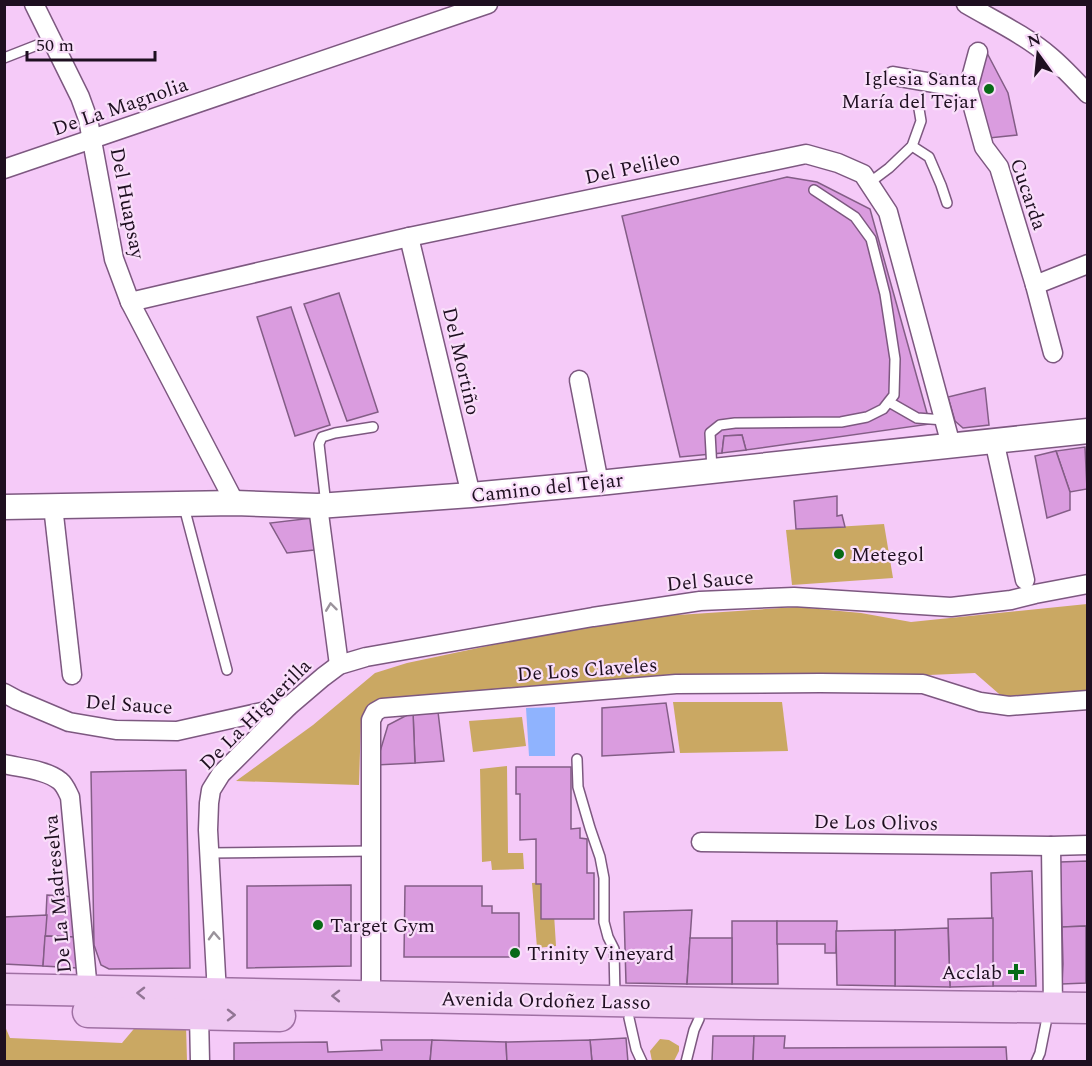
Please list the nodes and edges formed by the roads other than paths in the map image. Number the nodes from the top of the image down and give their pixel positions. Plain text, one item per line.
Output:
1 (33, 4) edge
2 (488, 4) edge
3 (966, 4) edge
4 (50, 40) junction
5 (978, 52) dead end
6 (4, 58) edge
7 (892, 76) dead end
8 (968, 89) junction
9 (1087, 94) edge
10 (919, 109) dead end
11 (92, 139) junction
12 (912, 146) junction
13 (4, 169) edge
14 (869, 183) junction
15 (814, 190) dead end
16 (948, 203) dead end
17 (409, 237) junction
18 (1088, 264) edge
19 (1035, 285) junction
20 (130, 302) junction
21 (1053, 353) dead end
22 (579, 380) dead end
23 (889, 402) junction
24 (944, 420) junction
25 (373, 427) dead end
26 (1088, 430) edge
27 (994, 440) junction
28 (951, 445) junction
29 (712, 470) junction
30 (599, 483) junction
31 (471, 495) junction
32 (235, 503) junction
33 (183, 504) junction
34 (53, 506) junction
35 (322, 506) junction
36 (4, 507) edge
37 (1025, 580) dead end
38 (1088, 584) edge
39 (339, 665) junction
40 (228, 670) dead end
41 (72, 675) dead end
42 (4, 693) edge
43 (1088, 700) edge
44 (289, 706) junction
45 (577, 759) dead end
46 (4, 764) edge
47 (701, 842) dead end
48 (1088, 845) edge
49 (1051, 846) junction
50 (370, 851) junction
51 (209, 853) junction
52 (4, 989) edge
53 (88, 992) junction
54 (371, 997) junction
55 (208, 1005) junction
56 (1088, 1008) edge
57 (4, 1010) edge
58 (622, 1010) junction
59 (1050, 1016) junction
60 (699, 1019) junction
61 (1088, 1024) edge
62 (200, 1062) edge
63 (642, 1062) edge
64 (686, 1062) edge
65 (1036, 1062) edge

1 - 4 street, Del Huapsay
2 - 11 street, De La Magnolia
3 - 9 street
4 - 6 lane
4 - 11 street, Del Huapsay
5 - 8 street
7 - 8 street
8 - 19 street, Cucarda
10 - 12 lane
11 - 13 street, De La Magnolia
11 - 20 street, Del Huapsay
12 - 14 lane
12 - 16 lane
14 - 17 street, Del Pelileo
14 - 24 street, Del Pelileo
15 - 23 lane
17 - 20 street, Del Pelileo
17 - 31 street, Del Mortiño
18 - 19 street
19 - 21 street, Cucarda
20 - 32 street, Del Huapsay
22 - 30 street
23 - 24 lane
23 - 29 lane
24 - 28 street, Del Pelileo
25 - 35 lane
26 - 27 street, Camino del Tejar
27 - 28 street, Camino del Tejar
27 - 37 street
28 - 29 street, Camino del Tejar
29 - 30 street, Camino del Tejar
30 - 31 street, Camino del Tejar
31 - 35 street, Camino del Tejar
32 - 33 street, Camino del Tejar
32 - 35 street, Camino del Tejar
33 - 34 street, Camino del Tejar
33 - 40 lane
34 - 36 street, Camino del Tejar
34 - 41 street
39 -> 35 street, De La Higuerilla
38 - 39 street, Del Sauce
39 - 44 street, De La Higuerilla
42 - 44 street, Del Sauce
43 - 50 street, De Los Claveles
44 - 51 street, De La Higuerilla
45 - 58 lane
46 - 53 street, De La Madreselva
47 - 49 street, De Los Olivos
48 - 49 street, De Los Olivos
49 - 59 street
50 - 51 lane
50 - 54 street, De Los Claveles
55 -> 51 street, De La Higuerilla
52 - 53 main road, Avenida Ordoñez Lasso
55 -> 53 main road, Avenida Ordoñez Lasso
54 -> 55 main road, Avenida Ordoñez Lasso
54 - 58 main road, Avenida Ordoñez Lasso
55 - 57 main road, Avenida Ordoñez Lasso
55 -> 58 main road, Avenida Ordoñez Lasso
55 - 62 street, De La Higuerilla
56 - 59 main road, Avenida Ordoñez Lasso
58 - 59 main road, Avenida Ordoñez Lasso
58 - 60 main road, Avenida Ordoñez Lasso
58 - 63 lane
59 - 60 main road, Avenida Ordoñez Lasso
59 - 61 main road, Avenida Ordoñez Lasso
59 - 65 lane
60 - 64 lane

